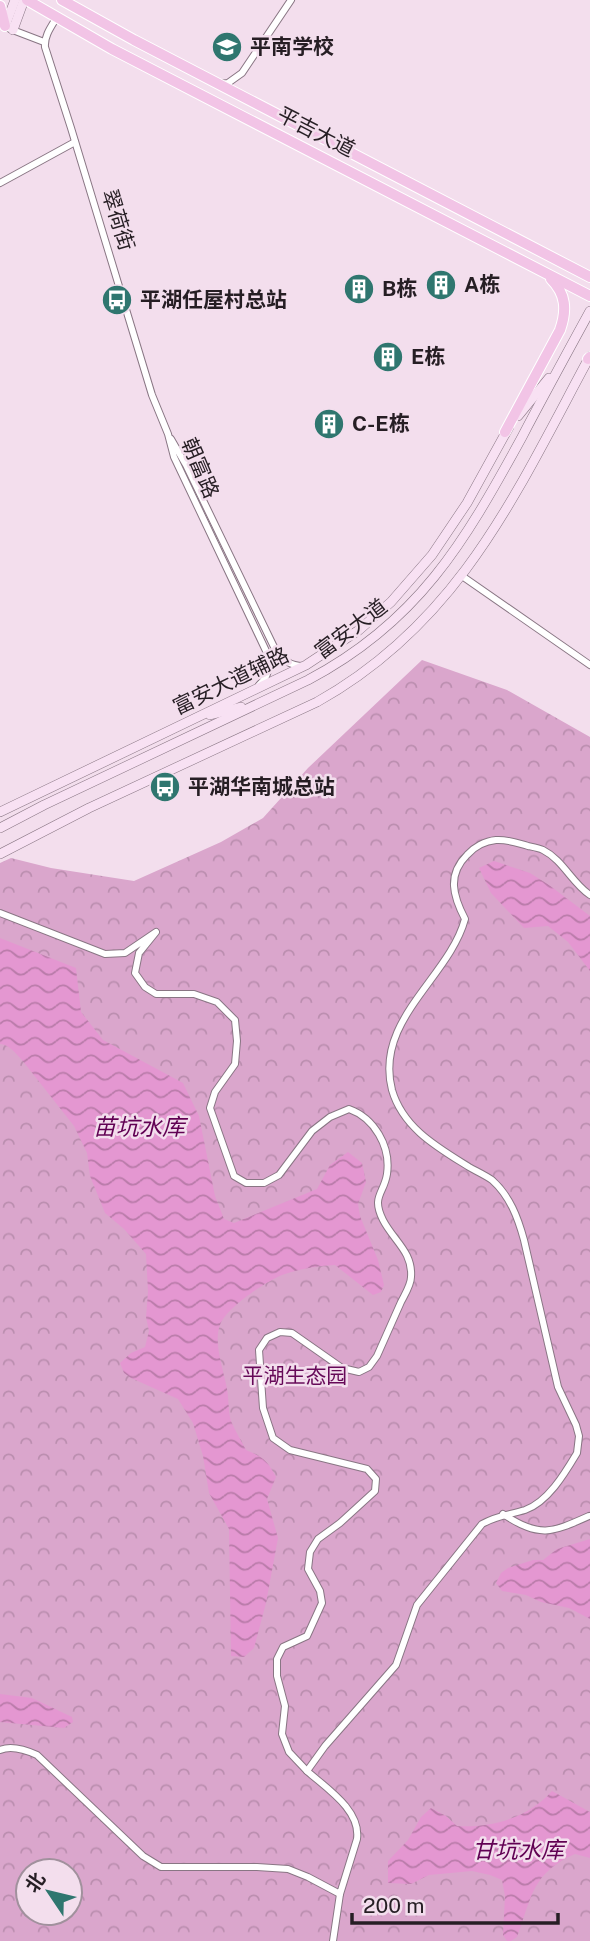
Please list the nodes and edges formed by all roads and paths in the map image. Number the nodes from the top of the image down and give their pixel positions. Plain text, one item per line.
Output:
1 (15, 0) edge
2 (25, 0) edge
3 (292, 0) edge
4 (66, 2) edge
5 (0, 6) edge
6 (90, 16) junction
7 (57, 17) junction
8 (9, 28) junction
9 (81, 32) junction
10 (44, 42) junction
11 (242, 73) junction
12 (219, 84) junction
13 (244, 97) junction
14 (75, 142) junction
15 (0, 183) edge
16 (590, 266) edge
17 (570, 267) junction
18 (541, 270) junction
19 (590, 277) edge
20 (590, 296) edge
21 (590, 311) edge
22 (589, 357) edge
23 (562, 363) junction
24 (505, 432) junction
25 (168, 435) junction
26 (462, 576) junction
27 (306, 665) junction
28 (590, 665) edge
29 (256, 689) junction
30 (266, 700) junction
31 (188, 721) junction
32 (0, 812) edge
33 (0, 828) edge
34 (0, 854) edge
35 (590, 895) edge
36 (0, 913) edge
37 (503, 1514) junction
38 (589, 1516) edge
39 (0, 1750) edge
40 (307, 1771) junction
41 (340, 1894) junction
42 (333, 1941) edge

1 - 8 main road
2 - 7 main road, 平吉大道
2 - 8 main road
3 - 11 street
4 - 6 main road, 平吉大道
5 - 8 main road
6 - 9 main road
6 - 12 main road, 平吉大道
7 - 9 main road, 平吉大道
7 - 10 street
8 - 10 street
9 - 18 main road, 平吉大道
10 - 14 street, 翠荷街
11 - 12 street
11 - 13 street
12 - 13 main road, 平吉大道
13 - 17 main road, 平吉大道
14 - 15 street
14 - 25 street, 翠荷街
16 - 17 main road
17 - 19 main road, 平吉大道
18 - 20 main road, 平吉大道
18 - 24 main road
21 - 23 main road, 富安大道
22 - 26 main road, 富安大道
23 - 24 main road, 富安大道辅路
23 - 30 main road, 富安大道
24 - 27 main road, 富安大道辅路
25 - 27 street, 朝富路
25 - 29 street, 朝富路
26 - 28 street
26 - 34 main road, 富安大道
27 - 29 main road, 富安大道辅路
29 - 31 main road, 富安大道辅路
30 - 31 main road
30 - 33 main road, 富安大道
31 - 32 main road, 富安大道辅路
35 - 37 street
36 - 40 street
37 - 38 street
37 - 40 street
39 - 41 street
40 - 41 street
41 - 42 street

